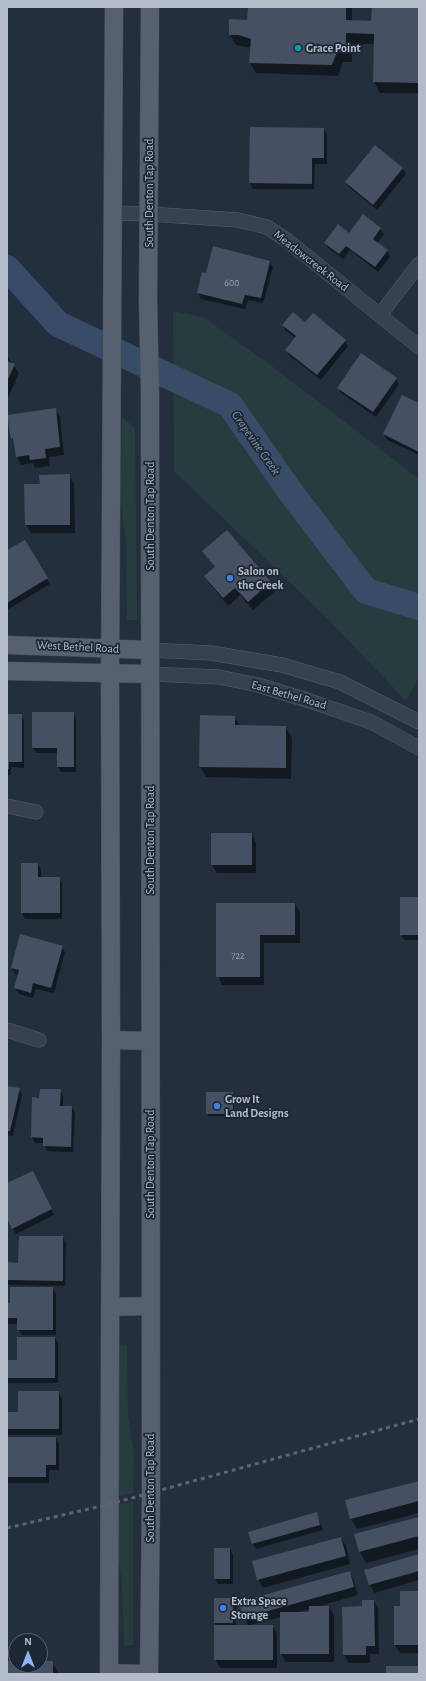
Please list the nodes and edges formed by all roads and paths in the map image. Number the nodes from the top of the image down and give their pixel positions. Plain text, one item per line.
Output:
1 (114, 7) edge
2 (150, 7) edge
3 (113, 213) junction
4 (149, 214) junction
5 (419, 264) edge
6 (380, 315) junction
7 (419, 346) edge
8 (7, 645) edge
9 (111, 649) junction
10 (150, 650) junction
11 (7, 671) edge
12 (110, 674) junction
13 (150, 674) junction
14 (419, 722) edge
15 (419, 748) edge
16 (7, 806) edge
17 (36, 812) dead end
18 (7, 1030) edge
19 (39, 1040) dead end
20 (111, 1040) junction
21 (150, 1041) junction
22 (110, 1306) junction
23 (150, 1306) junction
24 (109, 1674) edge
25 (145, 1674) edge
26 (149, 1674) edge

1 - 3 main road
2 - 4 main road, South Denton Tap Road
3 - 4 street, Meadowcreek Road
3 - 9 main road
4 - 6 street, Meadowcreek Road
4 - 10 main road, South Denton Tap Road
5 - 6 street
6 - 7 street, Meadowcreek Road
8 - 9 main road, West Bethel Road
9 - 10 main road, West Bethel Road
9 - 12 main road
10 - 13 main road, South Denton Tap Road
10 - 14 street, East Bethel Road
11 - 12 main road, West Bethel Road
12 - 13 main road, West Bethel Road
12 - 20 main road
13 - 15 street, East Bethel Road
13 - 21 main road, South Denton Tap Road
16 - 17 street
18 - 19 street
20 - 21 main road
20 - 22 main road
21 - 23 main road, South Denton Tap Road
22 - 23 main road
22 - 24 main road
23 - 26 main road, South Denton Tap Road
24 - 25 main road

